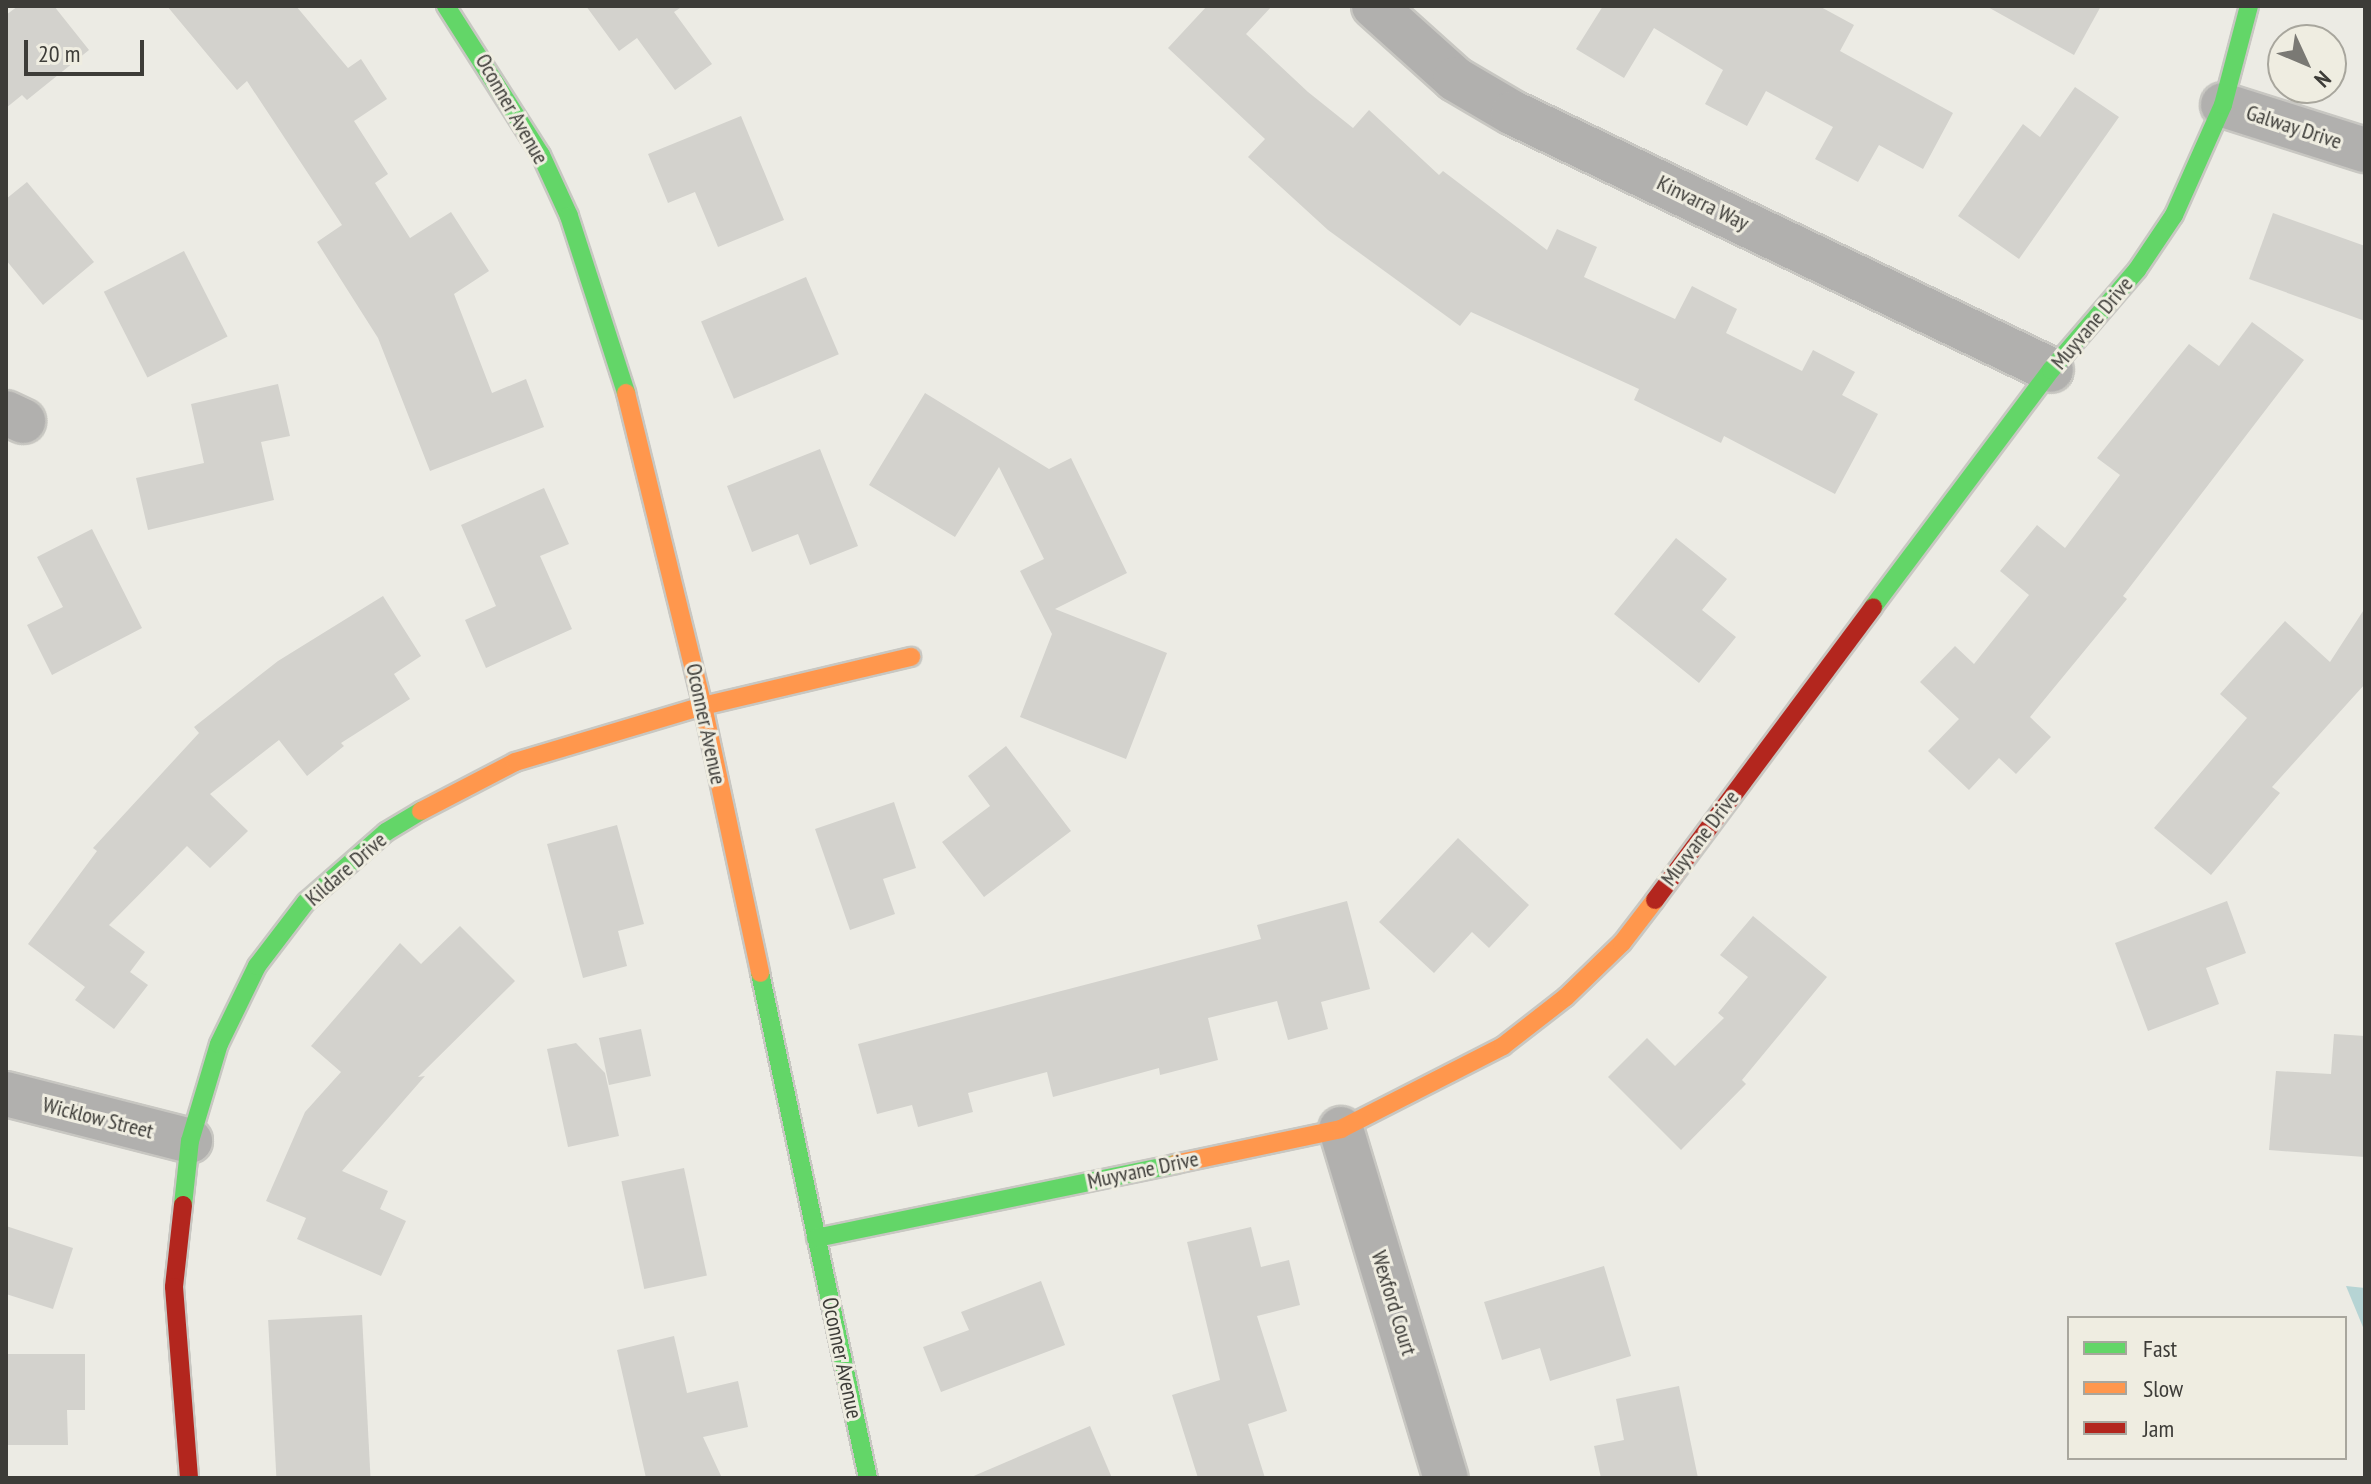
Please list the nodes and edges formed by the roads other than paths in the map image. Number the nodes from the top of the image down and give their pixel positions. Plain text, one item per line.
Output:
1 (446, 6) edge
2 (1374, 6) edge
3 (2249, 6) edge
4 (2223, 105) junction
5 (2365, 150) edge
6 (2051, 370) junction
7 (911, 657) dead end
8 (703, 706) junction
9 (6, 1094) edge
10 (1341, 1129) junction
11 (190, 1141) junction
12 (816, 1238) junction
13 (189, 1478) edge
14 (868, 1478) edge
15 (1446, 1478) edge

1 - 8 street, Oconner Avenue
2 - 6 street, Kinvarra Way
3 - 4 street, Muyvane Drive
4 - 5 street, Galway Drive
4 - 6 street, Muyvane Drive
6 - 10 street, Muyvane Drive
7 - 8 street, Kildare Drive
8 - 11 street, Kildare Drive
8 - 12 street, Oconner Avenue
9 - 11 street, Wicklow Street
10 - 12 street, Muyvane Drive
10 - 15 street, Wexford Court
11 - 13 street, Kildare Drive
12 - 14 street, Oconner Avenue

